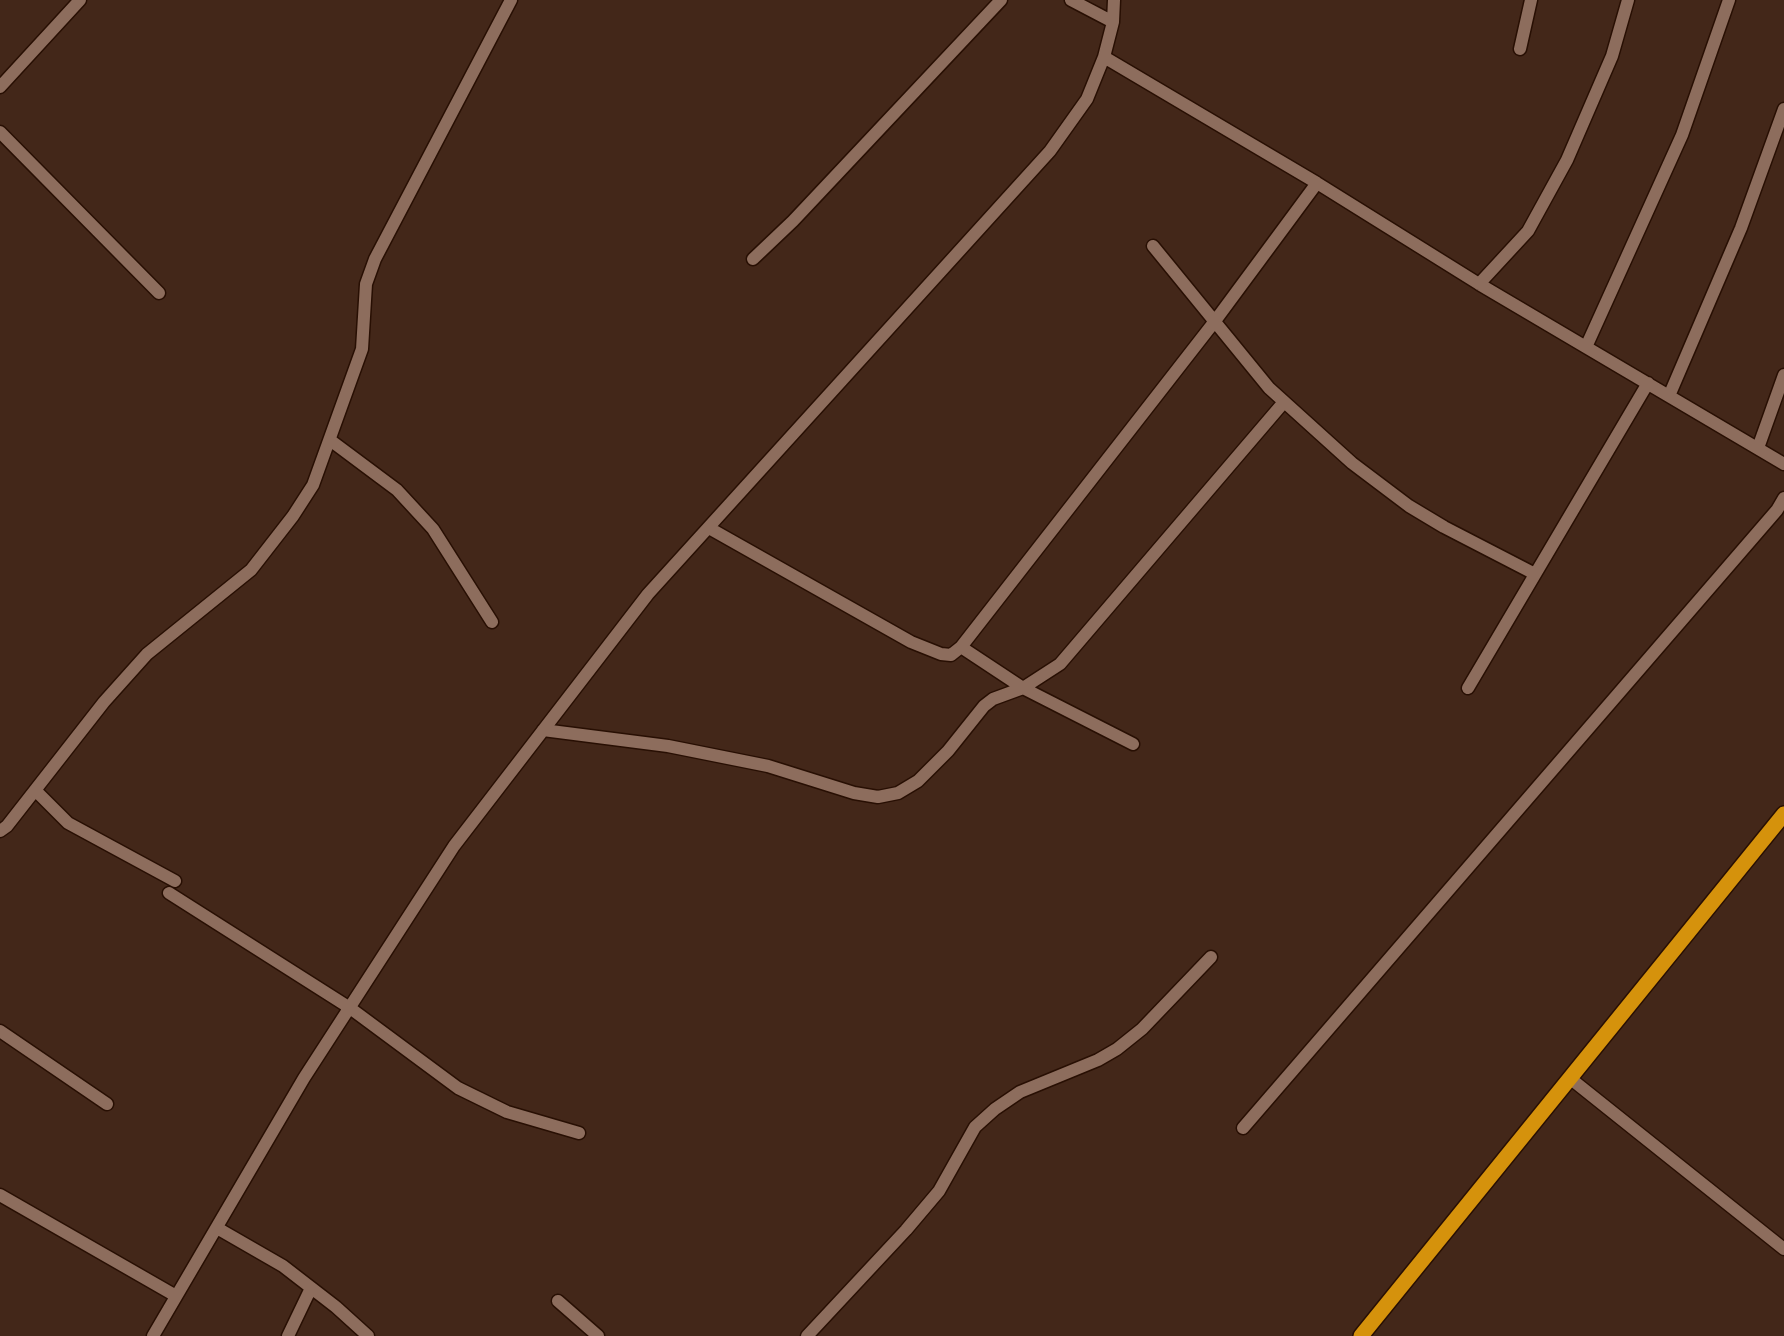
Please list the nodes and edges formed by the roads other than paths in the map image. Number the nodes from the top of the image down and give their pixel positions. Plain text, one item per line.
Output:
1 (80, 0) edge
2 (511, 0) edge
3 (1000, 0) edge
4 (1071, 0) edge
5 (1114, 0) edge
6 (1531, 0) edge
7 (1628, 0) edge
8 (1729, 0) edge
9 (1113, 22) junction
10 (1520, 49) dead end
11 (1104, 57) junction
12 (0, 87) edge
13 (1784, 110) edge
14 (0, 132) edge
15 (1317, 184) junction
16 (1153, 246) dead end
17 (753, 259) dead end
18 (1480, 284) junction
19 (159, 293) dead end
20 (1215, 321) junction
21 (1586, 346) junction
22 (1784, 375) edge
23 (1648, 383) junction
24 (1669, 396) junction
25 (1284, 402) junction
26 (330, 440) junction
27 (1758, 448) junction
28 (1784, 464) edge
29 (1784, 498) edge
30 (709, 528) junction
31 (1535, 574) junction
32 (492, 622) dead end
33 (961, 647) junction
34 (1024, 688) junction
35 (1468, 688) dead end
36 (544, 730) junction
37 (1133, 744) dead end
38 (35, 790) junction
39 (1784, 814) edge
40 (0, 831) edge
41 (175, 881) dead end
42 (169, 893) dead end
43 (1211, 956) dead end
44 (350, 1008) junction
45 (0, 1031) edge
46 (1571, 1079) junction
47 (107, 1104) dead end
48 (1243, 1128) dead end
49 (579, 1133) dead end
50 (0, 1195) edge
51 (217, 1228) junction
52 (1784, 1249) edge
53 (311, 1288) junction
54 (176, 1296) junction
55 (558, 1302) dead end
56 (153, 1336) edge
57 (288, 1336) edge
58 (368, 1336) edge
59 (598, 1336) edge
60 (807, 1336) edge
61 (1361, 1336) edge

1 - 12 street
2 - 26 street
3 - 17 street
4 - 9 street
5 - 9 street
6 - 10 street
7 - 18 street
8 - 21 street
9 - 11 street
11 - 15 street
11 - 30 street
13 - 24 street
14 - 19 street
15 - 18 street
15 - 20 street
16 - 20 street
18 - 21 street
20 - 25 street
20 - 33 street
21 - 23 street
22 - 27 street
23 - 24 street
23 - 31 street
24 - 27 street
25 - 31 street
25 - 34 street
26 - 32 street
26 - 38 street
27 - 28 street
29 - 48 street
30 - 33 street
30 - 36 street
31 - 35 street
33 - 34 street
34 - 36 street
34 - 37 street
36 - 44 street
38 - 40 street
38 - 41 street
39 - 46 highway
42 - 44 street
43 - 60 street
44 - 49 street
44 - 51 street
45 - 47 street
46 - 52 street
46 - 61 highway
50 - 54 street
51 - 53 street
51 - 54 street
53 - 57 street
53 - 58 street
54 - 56 street
55 - 59 street

